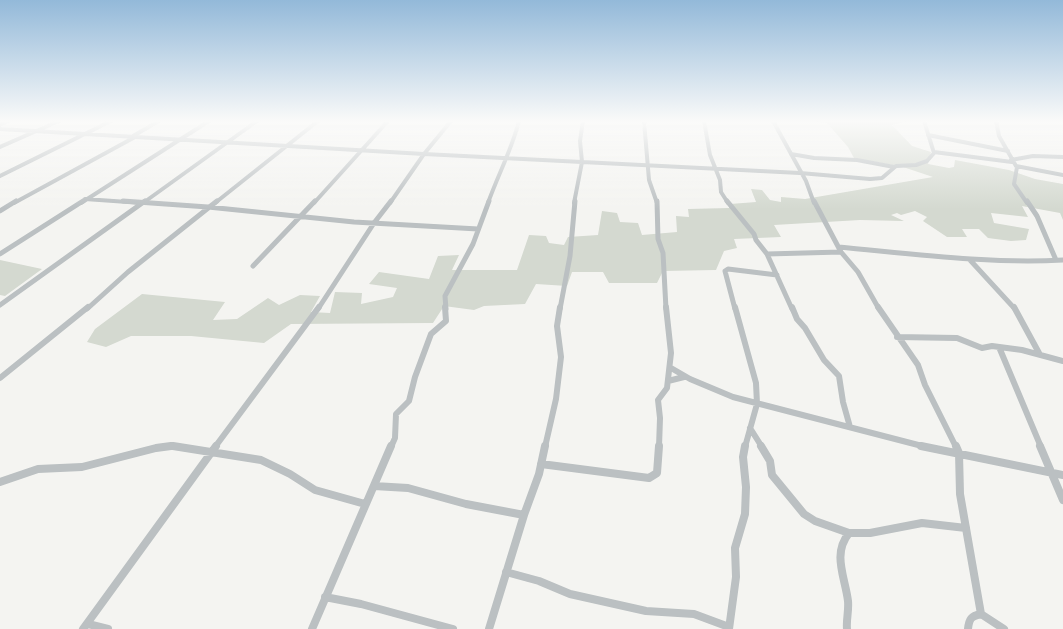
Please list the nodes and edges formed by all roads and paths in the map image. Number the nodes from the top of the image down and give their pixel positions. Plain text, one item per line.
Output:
1 (53, 150) edge
2 (108, 150) edge
3 (163, 150) edge
4 (216, 150) edge
5 (282, 150) edge
6 (361, 150) edge
7 (367, 150) edge
8 (427, 150) edge
9 (509, 150) edge
10 (581, 150) edge
11 (646, 150) edge
12 (711, 150) edge
13 (789, 150) edge
14 (1005, 150) edge
15 (1008, 151) joint
16 (934, 152) joint
17 (424, 154) junction
18 (791, 154) junction
19 (505, 157) junction
20 (1063, 157) edge
21 (1012, 161) junction
22 (582, 162) junction
23 (647, 164) junction
24 (894, 167) junction
25 (1018, 167) junction
26 (715, 168) junction
27 (800, 173) junction
28 (1063, 175) edge
29 (0, 176) edge
30 (85, 199) junction
31 (142, 204) junction
32 (208, 207) junction
33 (0, 211) edge
34 (302, 216) junction
35 (374, 223) junction
36 (478, 229) junction
37 (840, 250) junction
38 (0, 254) edge
39 (767, 254) junction
40 (970, 260) junction
41 (1056, 260) junction
42 (1063, 260) edge
43 (253, 266) dead end
44 (777, 275) junction
45 (0, 305) edge
46 (897, 336) junction
47 (999, 347) junction
48 (1039, 353) junction
49 (1063, 361) edge
50 (670, 368) junction
51 (684, 377) junction
52 (0, 378) edge
53 (668, 381) junction
54 (757, 404) junction
55 (850, 427) junction
56 (750, 428) junction
57 (212, 452) junction
58 (958, 452) junction
59 (541, 464) junction
60 (1053, 472) junction
61 (1063, 475) edge
62 (0, 482) edge
63 (374, 486) junction
64 (1063, 500) edge
65 (365, 504) junction
66 (524, 515) junction
67 (966, 528) junction
68 (849, 533) junction
69 (506, 572) junction
70 (325, 597) junction
71 (982, 614) junction
72 (86, 626) edge
73 (729, 628) edge
74 (108, 629) edge
75 (312, 629) edge
76 (453, 629) edge
77 (489, 629) edge
78 (847, 629) edge
79 (968, 629) edge
80 (1004, 629) edge

1 - 29 street
2 - 33 street
3 - 30 street
4 - 31 street
5 - 32 street
6 - 34 street
7 - 17 street
8 - 17 street
9 - 19 street
10 - 22 street
11 - 23 street
12 - 26 street
13 - 18 street
14 - 15 street
15 - 21 street
16 - 21 street
16 - 24 street
17 - 19 street
17 - 35 street
18 - 24 street
18 - 27 street
19 - 22 street
19 - 36 street
20 - 21 street
21 - 25 street
22 - 23 street
22 - 59 street
23 - 26 street
23 - 50 street
24 - 27 street
25 - 28 street
25 - 41 street
26 - 27 street
26 - 39 street
27 - 37 street
30 - 31 street
30 - 38 street
31 - 32 street
31 - 45 street
32 - 34 street
32 - 52 street
34 - 35 street
34 - 43 street
35 - 36 street
35 - 57 street
36 - 63 street
37 - 39 street
37 - 40 street
37 - 46 street
39 - 44 street
40 - 41 street
40 - 48 street
41 - 42 street
44 - 54 street
44 - 55 street
46 - 47 street
46 - 58 street
47 - 48 street
47 - 60 street
48 - 49 street
50 - 51 street
50 - 53 street
51 - 53 street
51 - 54 street
53 - 59 street
54 - 55 street
54 - 56 street
55 - 58 street
56 - 68 street
56 - 73 street
57 - 62 street
57 - 65 street
57 - 72 street
58 - 60 street
58 - 67 street
59 - 66 street
60 - 61 street
60 - 64 street
63 - 65 street
63 - 66 street
65 - 70 street
66 - 69 street
67 - 68 street
67 - 71 street
68 - 78 street
69 - 73 street
69 - 77 street
70 - 75 street
70 - 76 street
71 - 79 street
71 - 80 street
72 - 74 street

